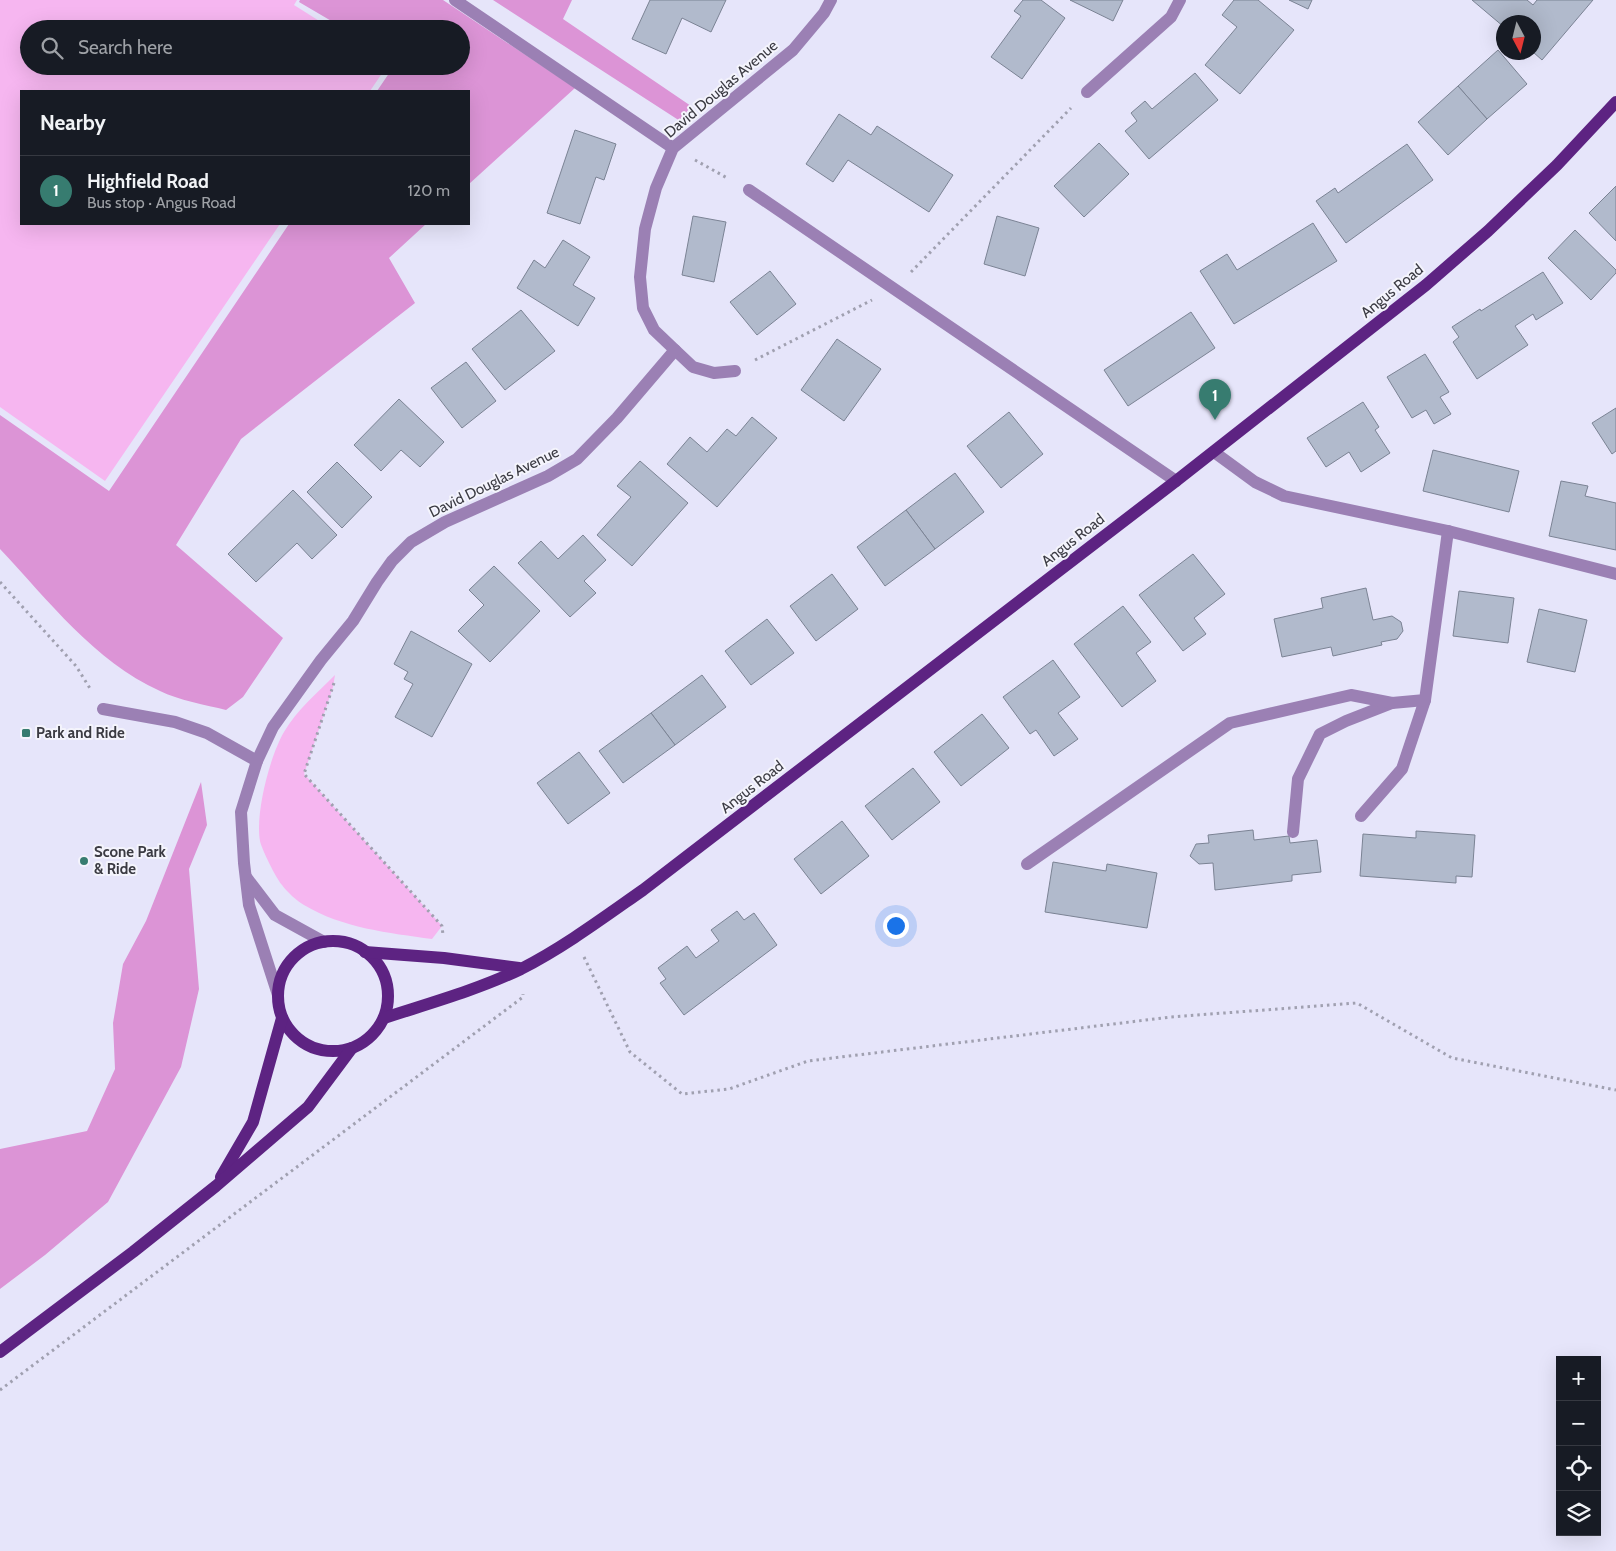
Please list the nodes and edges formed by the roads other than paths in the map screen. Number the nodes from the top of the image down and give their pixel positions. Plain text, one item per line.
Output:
1 (455, 0) edge
2 (831, 0) edge
3 (1180, 0) edge
4 (1087, 92) road end
5 (1616, 102) edge
6 (674, 148) junction
7 (749, 190) road end
8 (675, 350) junction
9 (735, 371) road end
10 (1214, 452) junction
11 (1176, 481) junction
12 (1448, 532) junction
13 (1616, 574) edge
14 (1425, 700) junction
15 (1392, 703) junction
16 (103, 709) road end
17 (257, 761) junction
18 (1361, 816) dead end
19 (1293, 832) dead end
20 (1027, 864) dead end
21 (246, 877) junction
22 (324, 942) junction
23 (365, 952) junction
24 (521, 968) junction
25 (278, 995) junction
26 (282, 1018) junction
27 (384, 1018) junction
28 (352, 1048) junction
29 (216, 1186) junction
30 (0, 1352) edge

1 - 6 street
2 - 6 street, David Douglas Avenue
3 - 4 street
5 - 10 main road, Angus Road
6 - 8 street, David Douglas Avenue
7 - 11 street
8 - 9 street
8 - 17 street, David Douglas Avenue
10 - 11 main road, Angus Road
10 - 12 street
11 - 24 main road, Angus Road
12 - 13 street
12 - 14 street
14 - 15 street
14 - 18 street
15 - 19 street
15 - 20 street
16 - 17 street
17 - 21 street, David Douglas Avenue
21 - 22 street
21 - 25 street, David Douglas Avenue
22 - 23 main road
22 - 25 main road
23 - 24 main road
23 - 27 main road
24 - 27 main road, Angus Road
25 - 26 main road
26 - 28 main road
26 - 29 main road
27 - 28 main road
28 - 29 main road
29 - 30 main road

